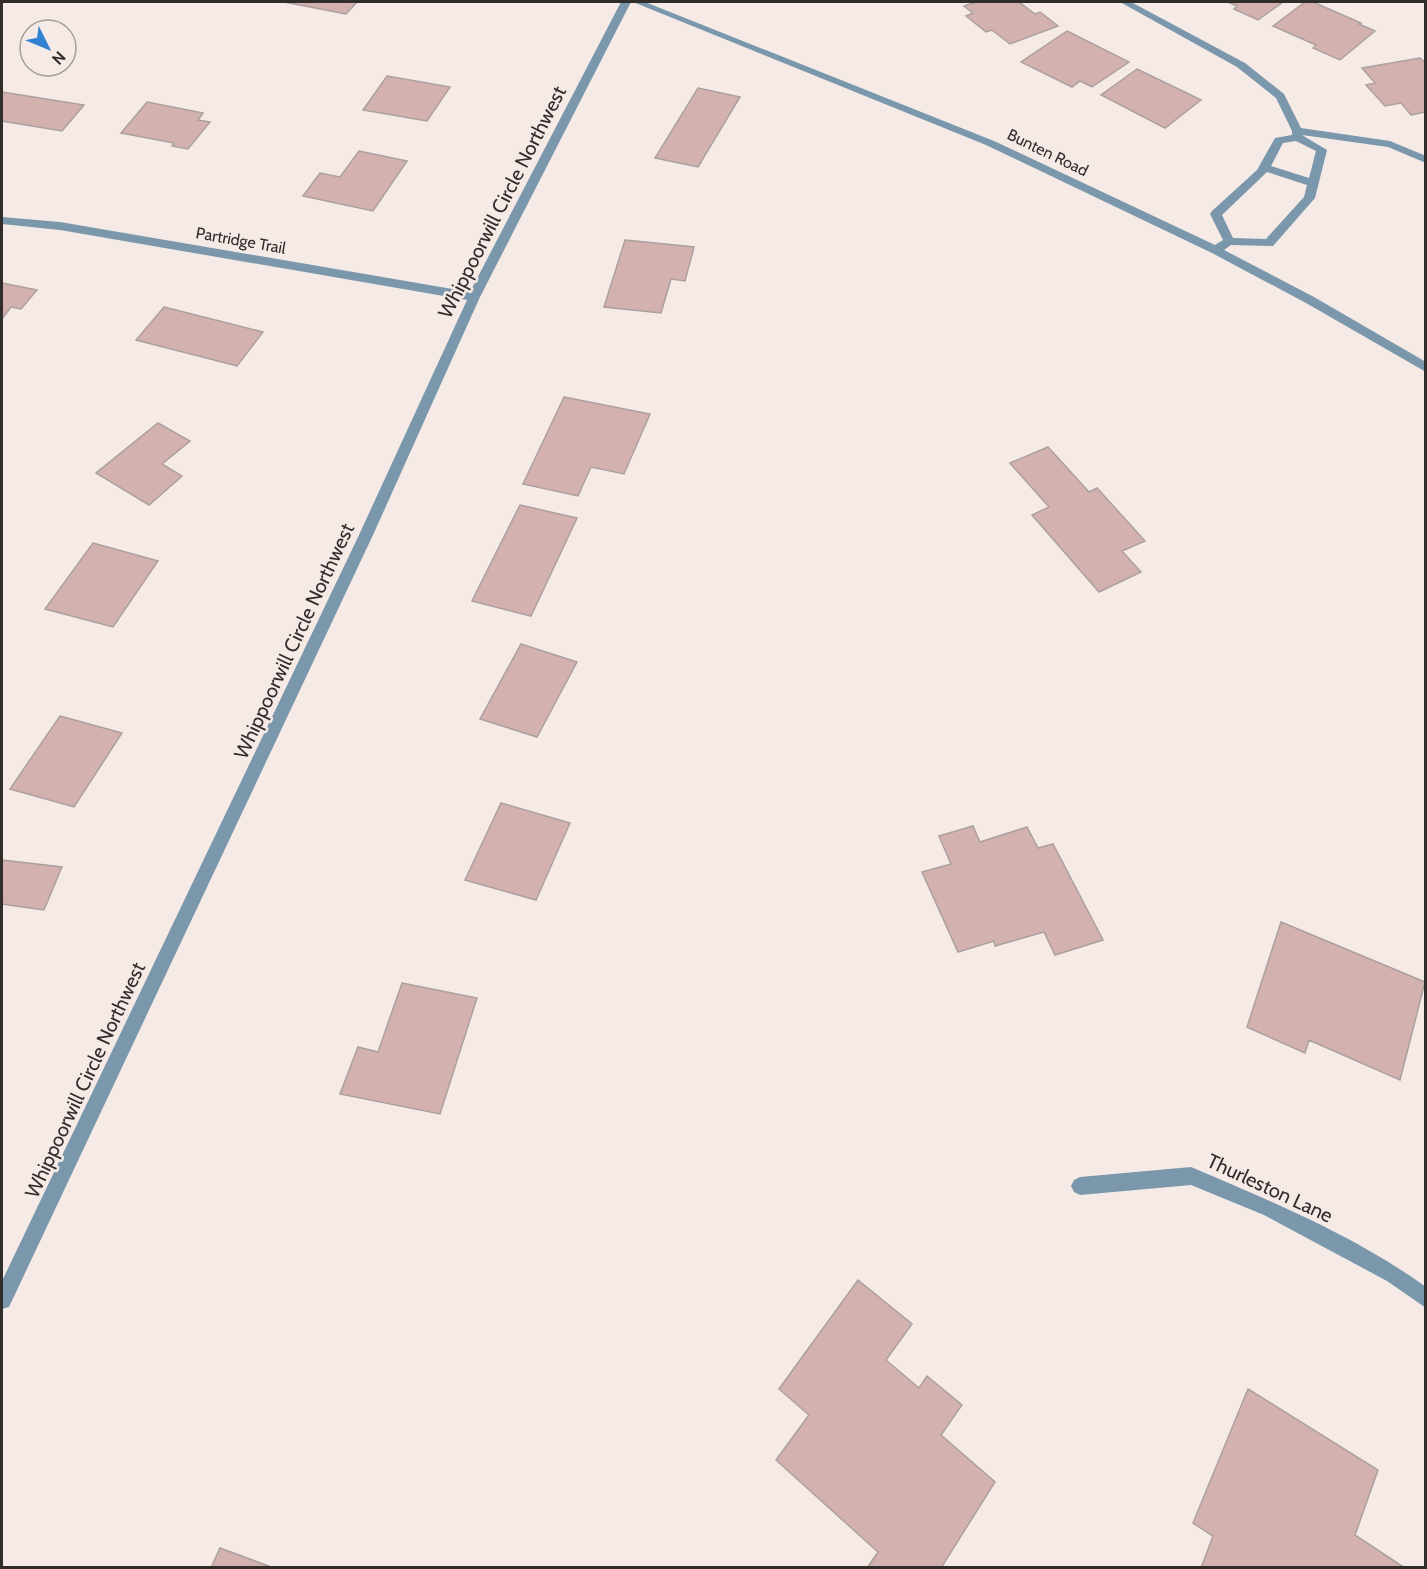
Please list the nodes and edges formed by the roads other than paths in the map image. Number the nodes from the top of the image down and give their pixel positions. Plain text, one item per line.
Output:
1 (626, 2) edge
2 (638, 2) edge
3 (1125, 2) edge
4 (1297, 134) junction
5 (1425, 160) edge
6 (1265, 168) junction
7 (1313, 183) junction
8 (2, 220) edge
9 (1228, 241) junction
10 (1216, 250) junction
11 (474, 297) junction
12 (1425, 368) edge
13 (1080, 1186) dead end
14 (1425, 1299) edge
15 (2, 1300) edge

1 - 11 street, Whippoorwill Circle Northwest
2 - 10 street, Bunten Road
3 - 4 street
4 - 5 street
4 - 6 street
4 - 7 street
6 - 7 street
6 - 9 street
7 - 9 street
8 - 11 street, Partridge Trail
9 - 10 street
10 - 12 street, Bunten Road
11 - 15 street, Whippoorwill Circle Northwest
13 - 14 street, Thurleston Lane

